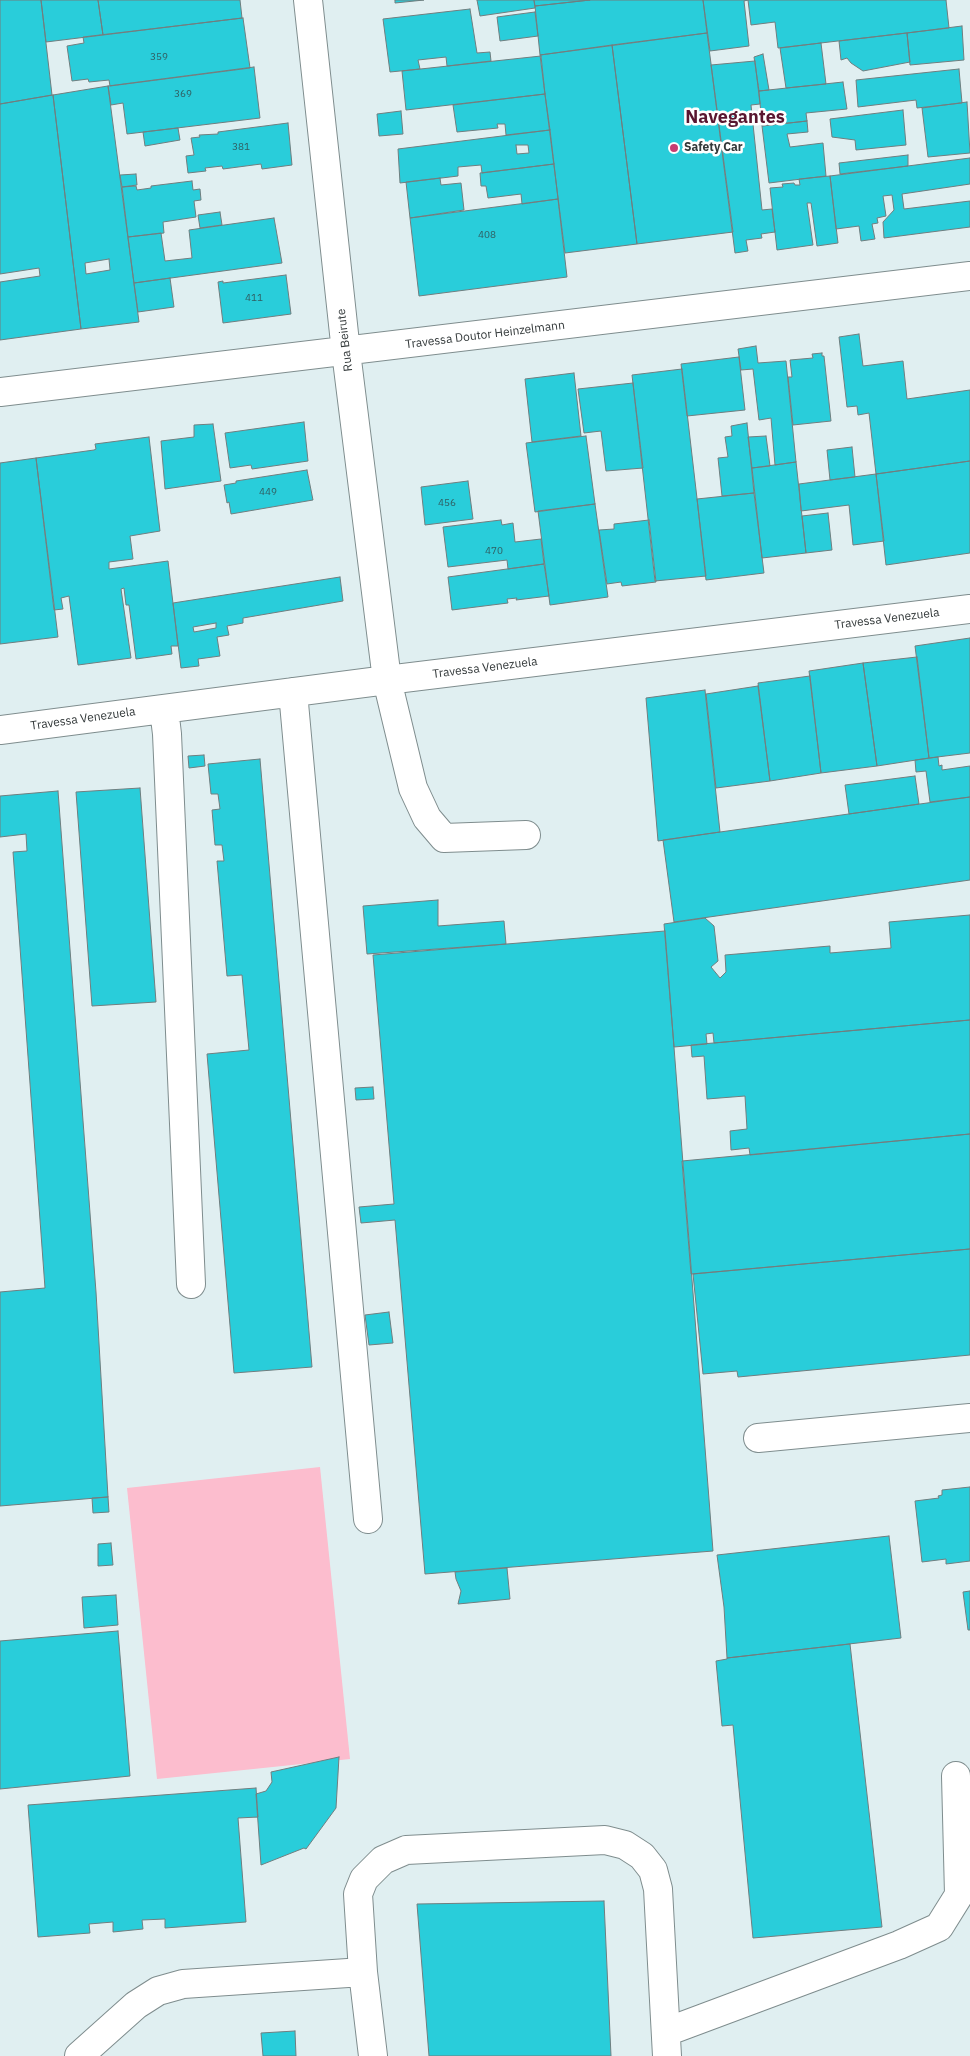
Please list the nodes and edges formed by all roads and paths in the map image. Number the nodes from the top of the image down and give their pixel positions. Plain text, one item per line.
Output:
1 (308, 0) edge
2 (970, 276) edge
3 (346, 352) junction
4 (0, 392) edge
5 (970, 610) edge
6 (387, 680) junction
7 (294, 692) junction
8 (164, 709) junction
9 (0, 730) edge
10 (526, 836) dead end
11 (192, 1284) dead end
12 (970, 1418) edge
13 (758, 1438) dead end
14 (368, 1520) dead end
15 (956, 1776) dead end
16 (363, 1972) junction
17 (666, 2044) edge
18 (79, 2056) edge
19 (372, 2056) edge

1 - 3 street, Rua Beirute
2 - 3 street, Travessa Doutor Heinzelmann
3 - 4 street, Travessa Doutor Heinzelmann
3 - 6 street, Rua Beirute
5 - 6 street, Travessa Venezuela
6 - 7 street, Travessa Venezuela
6 - 10 street, Rua Beirute
7 - 8 street, Travessa Venezuela
7 - 14 street
8 - 9 street, Travessa Venezuela
8 - 11 street
12 - 13 street
15 - 17 street
16 - 17 street
16 - 18 street
16 - 19 street

